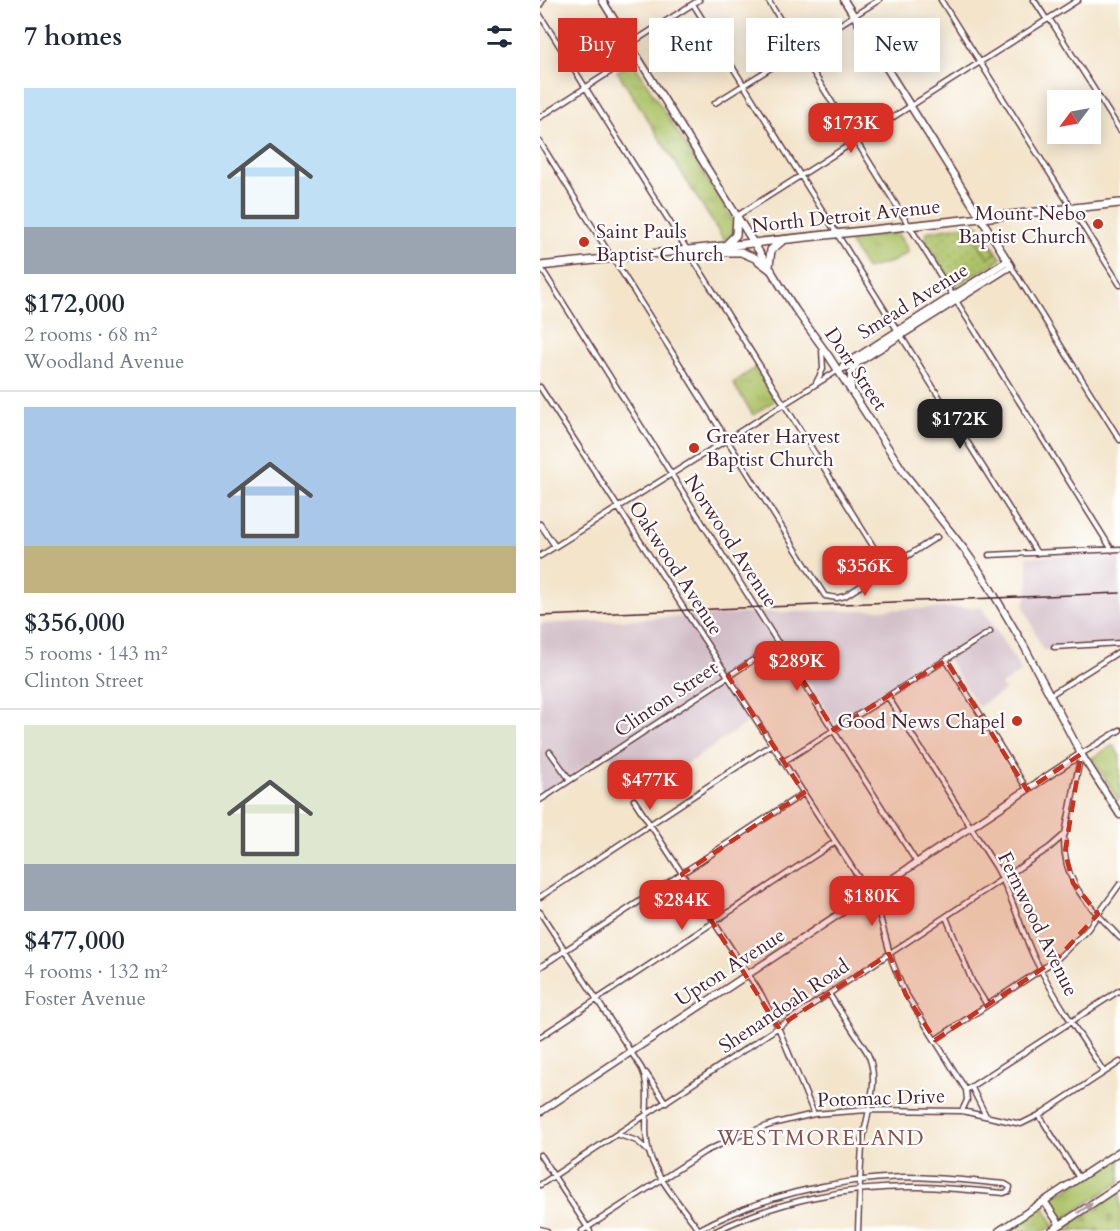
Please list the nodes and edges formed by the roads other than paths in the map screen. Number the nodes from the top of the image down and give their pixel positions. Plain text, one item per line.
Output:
1 (543, 0) edge
2 (602, 0) edge
3 (699, 0) edge
4 (768, 0) edge
5 (844, 0) edge
6 (879, 0) edge
7 (941, 0) edge
8 (1034, 0) edge
9 (1078, 0) edge
10 (693, 4) junction
11 (540, 5) edge
12 (540, 15) edge
13 (854, 16) junction
14 (613, 18) edge
15 (779, 18) edge
16 (1048, 19) junction
17 (842, 23) edge
18 (637, 40) edge
19 (637, 54) edge
20 (980, 62) junction
21 (609, 72) edge
22 (764, 72) edge
23 (813, 72) edge
24 (744, 85) junction
25 (586, 87) junction
26 (715, 103) dead end
27 (910, 106) junction
28 (540, 117) edge
29 (1120, 130) edge
30 (855, 141) junction
31 (540, 142) edge
32 (800, 176) junction
33 (1120, 203) edge
34 (1072, 208) junction
35 (737, 216) junction
36 (980, 218) junction
37 (910, 225) junction
38 (837, 234) junction
39 (785, 239) junction
40 (753, 243) junction
41 (724, 247) junction
42 (690, 250) junction
43 (612, 258) junction
44 (1009, 264) junction
45 (540, 266) edge
46 (770, 268) junction
47 (1120, 285) edge
48 (955, 298) junction
49 (899, 333) junction
50 (820, 344) junction
51 (857, 363) junction
52 (838, 370) junction
53 (815, 384) junction
54 (540, 387) edge
55 (851, 390) junction
56 (784, 403) junction
57 (726, 439) junction
58 (1120, 440) edge
59 (670, 474) junction
60 (618, 507) junction
61 (540, 524) edge
62 (937, 537) dead end
63 (555, 546) junction
64 (1120, 549) edge
65 (1112, 550) junction
66 (1037, 553) junction
67 (989, 555) dead end
68 (540, 556) edge
69 (888, 570) junction
70 (990, 632) dead end
71 (779, 643) junction
72 (1120, 643) edge
73 (1054, 647) dead end
74 (1120, 651) edge
75 (946, 660) junction
76 (728, 676) junction
77 (1050, 695) junction
78 (888, 697) junction
79 (834, 730) junction
80 (1120, 730) edge
81 (772, 744) junction
82 (550, 752) dead end
83 (1082, 754) junction
84 (783, 762) junction
85 (570, 780) junction
86 (1027, 790) junction
87 (804, 793) junction
88 (540, 800) edge
89 (634, 800) dead end
90 (1118, 807) edge
91 (1120, 815) edge
92 (650, 825) junction
93 (970, 828) junction
94 (1065, 834) junction
95 (835, 842) junction
96 (917, 863) junction
97 (682, 874) junction
98 (1003, 879) junction
99 (1120, 884) edge
100 (870, 894) junction
101 (540, 897) edge
102 (540, 912) edge
103 (1098, 914) junction
104 (946, 917) junction
105 (714, 922) junction
106 (1120, 938) edge
107 (565, 951) junction
108 (890, 954) junction
109 (540, 967) edge
110 (1041, 970) junction
111 (748, 975) junction
112 (1120, 990) edge
113 (829, 994) junction
114 (597, 1000) junction
115 (987, 1005) junction
116 (1071, 1023) junction
117 (778, 1027) junction
118 (540, 1037) edge
119 (935, 1040) junction
120 (634, 1055) junction
121 (1120, 1062) edge
122 (1104, 1072) junction
123 (972, 1088) junction
124 (966, 1090) junction
125 (666, 1103) junction
126 (867, 1110) junction
127 (962, 1111) junction
128 (540, 1112) edge
129 (814, 1114) junction
130 (1039, 1115) junction
131 (646, 1116) junction
132 (986, 1116) junction
133 (618, 1134) junction
134 (1120, 1151) edge
135 (649, 1152) junction
136 (540, 1155) edge
137 (554, 1176) junction
138 (1080, 1178) junction
139 (662, 1179) junction
140 (860, 1181) junction
141 (540, 1185) edge
142 (1120, 1185) edge
143 (860, 1191) junction
144 (1044, 1201) junction
145 (1060, 1225) junction
146 (540, 1229) edge
147 (589, 1229) edge
148 (858, 1230) edge
149 (547, 1231) edge
150 (582, 1231) edge
151 (698, 1231) edge
152 (716, 1231) edge
153 (999, 1231) edge
154 (1051, 1231) edge

1 - 11 street
2 - 14 street, Dorr Street
3 - 10 street
4 - 15 street
5 - 13 street
6 - 13 street
7 - 20 street
8 - 16 street
9 - 16 street
10 - 18 street
10 - 24 street
12 - 25 street
13 - 17 street
13 - 27 street
16 - 20 street
16 - 29 street
19 - 35 street, Dorr Street
20 - 27 street
20 - 34 street
21 - 25 street
22 - 24 street
23 - 30 street
24 - 26 street
24 - 32 street
25 - 28 street
25 - 42 street
27 - 30 street
27 - 36 street
30 - 32 street
30 - 37 street
31 - 43 street
32 - 35 street
32 - 38 street
33 - 34 main road, North Detroit Avenue
34 - 36 main road, North Detroit Avenue
34 - 47 street
35 - 40 street, Dorr Street
35 - 41 main road
36 - 37 main road, North Detroit Avenue
36 - 44 street
37 - 38 main road, North Detroit Avenue
37 - 48 street
38 - 39 main road, North Detroit Avenue
38 - 49 street
39 - 40 main road, North Detroit Avenue
39 - 46 main road
40 - 41 main road, North Detroit Avenue
40 - 46 street, Dorr Street
41 - 42 main road, North Detroit Avenue
42 - 43 main road, North Detroit Avenue
42 - 46 main road
42 - 56 street
43 - 45 main road, North Detroit Avenue
43 - 57 street
44 - 48 street, Smead Avenue
44 - 58 street
45 - 59 street, Norwood Avenue
46 - 50 street, Dorr Street
48 - 49 street, Smead Avenue
48 - 65 street
49 - 51 street, Smead Avenue
49 - 52 street, Smead Avenue
49 - 66 street
50 - 52 street, Dorr Street
50 - 53 street
51 - 52 street, Smead Avenue
51 - 55 street
52 - 53 street, Smead Avenue
52 - 55 street, Dorr Street
53 - 56 street, Smead Avenue
54 - 60 street, Oakwood Avenue
55 - 77 street, Dorr Street
56 - 57 street, Smead Avenue
56 - 69 street
57 - 59 street, Smead Avenue
57 - 69 street
59 - 60 street, Smead Avenue
59 - 71 street, Norwood Avenue
60 - 63 street, Smead Avenue
60 - 76 street, Oakwood Avenue
61 - 63 street
62 - 69 street
63 - 68 street, Smead Avenue
64 - 65 street
65 - 66 street
66 - 67 street
70 - 75 street
71 - 76 street, Clinton Street
71 - 79 street, Norwood Avenue
72 - 73 street
74 - 77 street
75 - 78 street
75 - 86 street
76 - 81 street, Oakwood Avenue
76 - 85 street, Clinton Street
77 - 83 street, Dorr Street
78 - 79 street
78 - 93 street, Fernwood Avenue
79 - 84 street
79 - 96 street, Norwood Avenue
80 - 83 street, Upton Avenue
81 - 84 street, Oakwood Avenue
81 - 92 street
82 - 85 street
83 - 86 street, Upton Avenue
83 - 90 street, Dorr Street
83 - 94 street
84 - 87 street, Oakwood Avenue
85 - 88 street, Clinton Street
86 - 93 street, Upton Avenue
87 - 95 street, Oakwood Avenue
87 - 97 street
89 - 92 street
90 - 91 street, Dorr Street
92 - 97 street
92 - 101 street
93 - 96 street, Upton Avenue
93 - 98 street, Fernwood Avenue
94 - 98 street, Shenandoah Road
94 - 103 street
95 - 100 street, Oakwood Avenue
95 - 105 street
96 - 100 street, Upton Avenue
97 - 105 street
97 - 107 street
98 - 104 street, Shenandoah Road
98 - 110 street, Fernwood Avenue
99 - 103 street
100 - 108 street, Oakwood Avenue
100 - 111 street, Upton Avenue
102 - 107 street
103 - 106 street
103 - 110 street
104 - 108 street, Shenandoah Road
104 - 115 street
105 - 111 street
105 - 114 street
107 - 109 street
107 - 114 street
108 - 113 street, Shenandoah Road
108 - 119 street, Oakwood Avenue
110 - 115 street
110 - 116 street, Fernwood Avenue
111 - 117 street
111 - 120 street, Upton Avenue
112 - 116 street
113 - 117 street, Shenandoah Road
113 - 126 street
114 - 118 street
114 - 120 street
115 - 119 street
116 - 122 street, Fernwood Avenue
116 - 123 street
117 - 125 street, Shenandoah Road
117 - 129 street
119 - 124 street, Oakwood Avenue
120 - 125 street
120 - 128 street, Upton Avenue
120 - 131 street
121 - 122 street, Potomac Drive
122 - 130 street, Potomac Drive
123 - 124 street
123 - 132 street
124 - 127 street
125 - 131 street, Shenandoah Road
126 - 127 street, Potomac Drive
126 - 129 street, Potomac Drive
126 - 140 street
127 - 132 street, Potomac Drive
129 - 139 street, Potomac Drive
130 - 132 street, Potomac Drive
130 - 138 street
131 - 133 street, Shenandoah Road
131 - 135 street
133 - 135 street
133 - 137 street, Shenandoah Road
134 - 138 street
135 - 139 street
136 - 137 street
137 - 141 street, Shenandoah Road
137 - 147 street
138 - 144 street
139 - 147 street, Potomac Drive
139 - 151 street
140 - 143 street
140 - 143 street
140 - 151 street
145 -> 142 street
143 - 148 street
143 - 152 street
144 - 145 street
144 - 153 street
145 - 154 street
146 - 149 street
147 - 150 street, Potomac Drive

